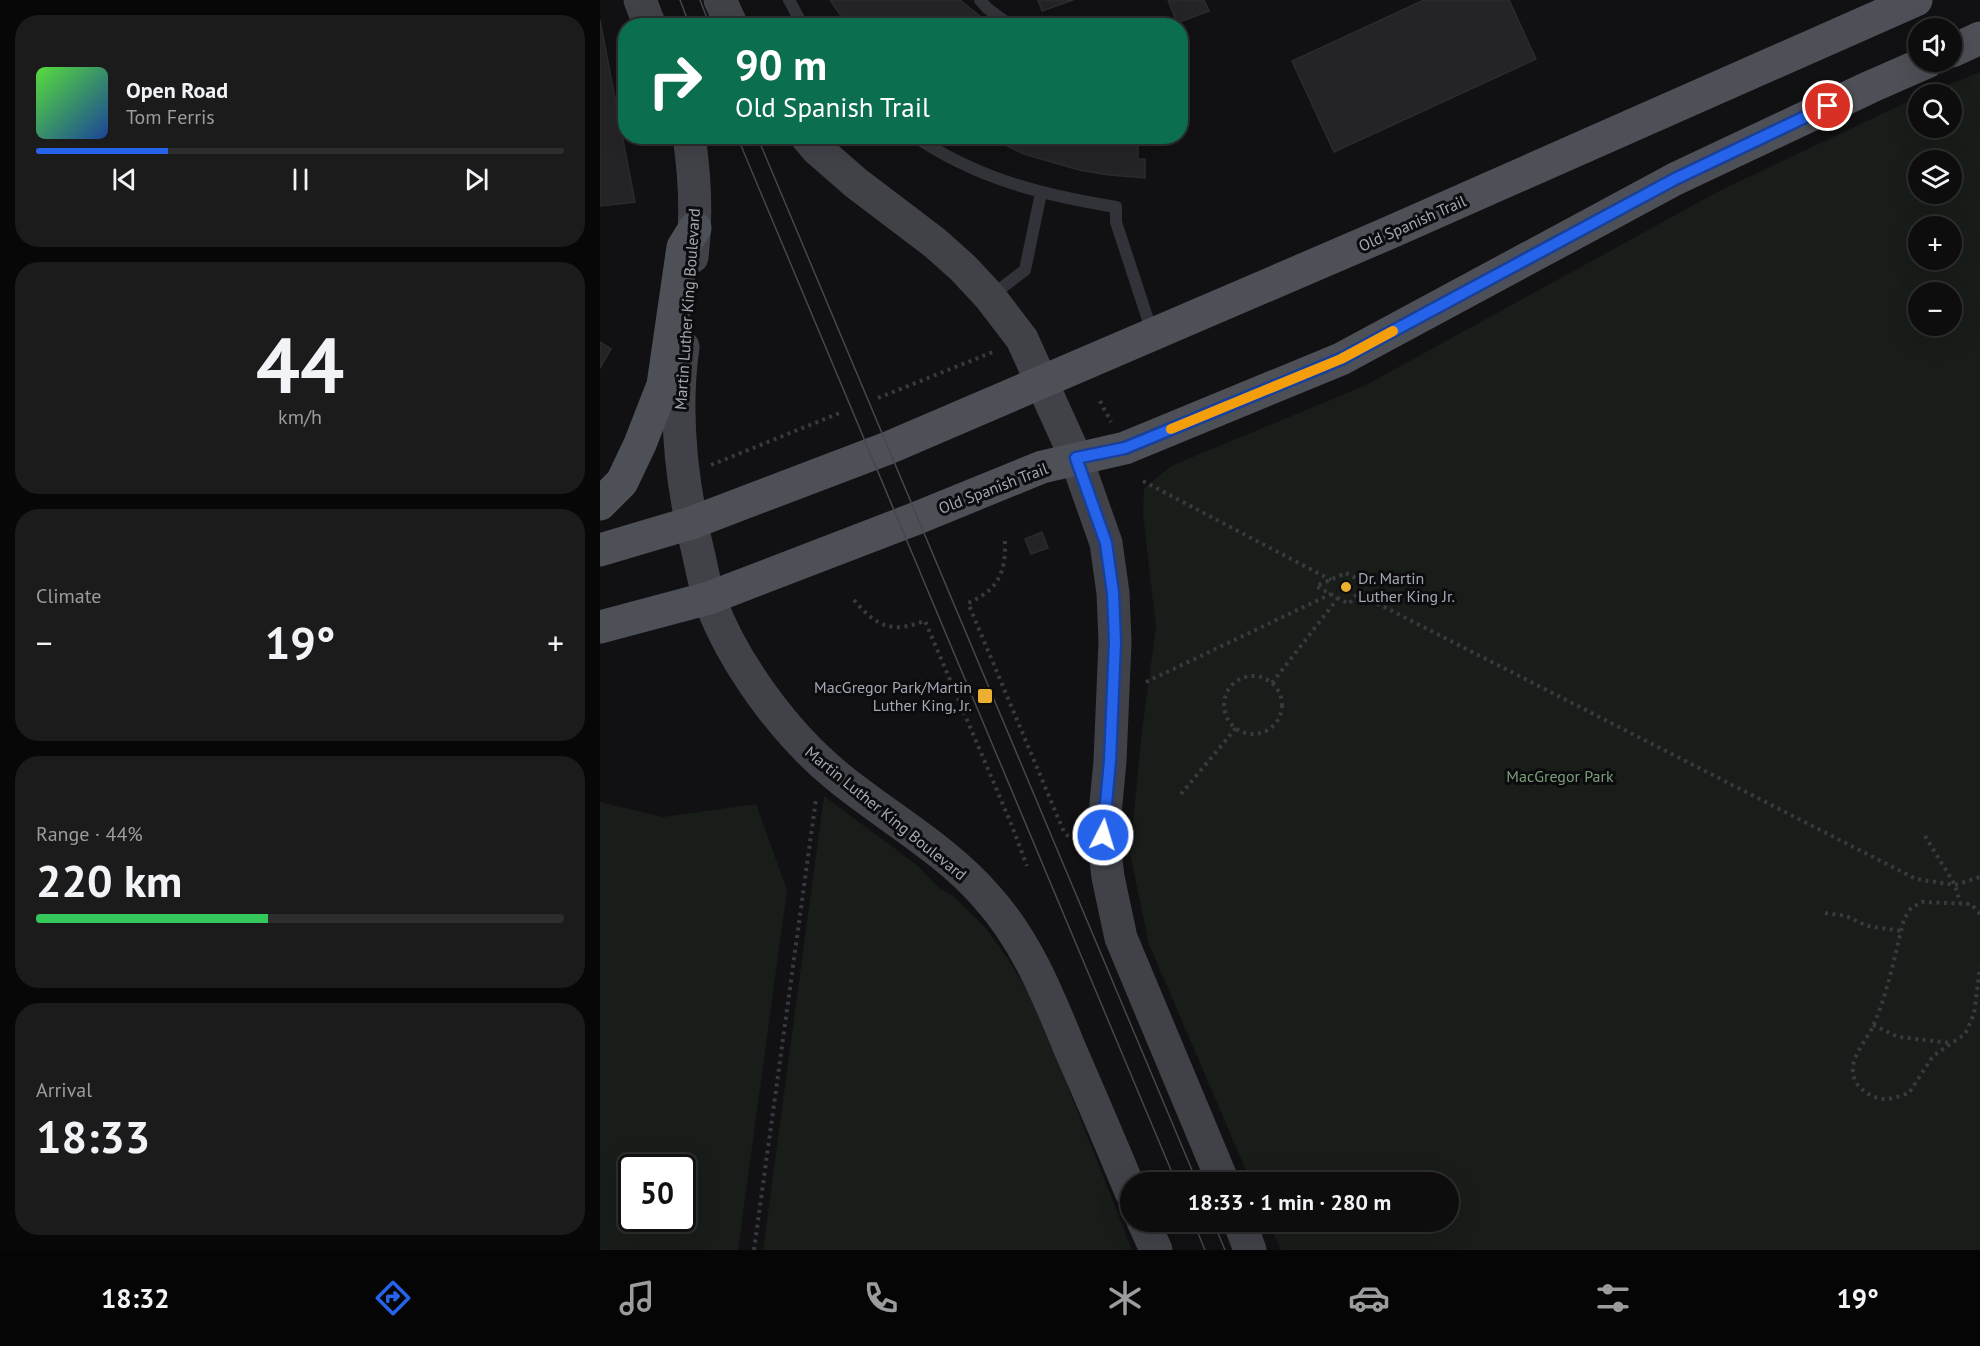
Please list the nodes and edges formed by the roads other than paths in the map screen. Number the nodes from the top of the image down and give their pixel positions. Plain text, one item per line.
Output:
1 (640, 0) edge
2 (720, 0) edge
3 (789, 0) edge
4 (980, 0) edge
5 (1916, 0) edge
6 (647, 18) edge
7 (728, 18) edge
8 (799, 18) edge
9 (1000, 18) edge
10 (1980, 38) edge
11 (1962, 46) edge
12 (1908, 71) edge
13 (690, 144) edge
14 (812, 144) edge
15 (925, 144) edge
16 (1041, 193) junction
17 (695, 228) junction
18 (990, 297) junction
19 (1153, 334) junction
20 (1043, 382) junction
21 (1076, 458) junction
22 (600, 504) edge
23 (691, 523) junction
24 (600, 549) edge
25 (709, 598) junction
26 (600, 627) edge
27 (1123, 1172) edge
28 (1219, 1172) edge
29 (1148, 1232) edge
30 (1243, 1232) edge
31 (1156, 1250) edge
32 (1250, 1250) edge

1 - 6 main road
2 - 7 main road
3 - 8 lane
4 - 9 lane
5 - 19 main road, Old Spanish Trail
10 - 11 main road
12 - 21 main road, Old Spanish Trail
13 - 17 main road, Martin Luther King Boulevard
14 - 18 main road
15 - 16 lane
16 - 18 lane
16 - 19 lane
17 - 22 main road
17 - 23 main road, Martin Luther King Boulevard
18 - 20 main road
19 - 20 main road, Old Spanish Trail
20 - 21 main road
20 - 23 main road, Old Spanish Trail
21 - 25 main road, Old Spanish Trail
21 - 28 main road
23 - 24 main road, Old Spanish Trail
23 - 25 main road, Martin Luther King Boulevard
25 - 26 main road, Old Spanish Trail
25 - 27 main road, Martin Luther King Boulevard
29 - 31 main road
30 - 32 main road

